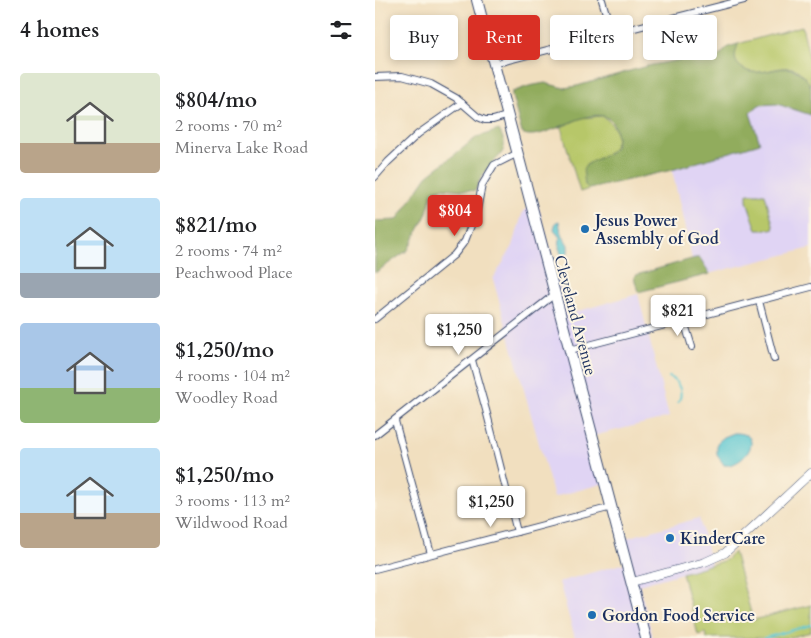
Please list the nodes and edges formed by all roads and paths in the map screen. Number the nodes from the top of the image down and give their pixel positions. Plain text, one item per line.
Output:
1 (477, 0) edge
2 (602, 0) edge
3 (744, 0) edge
4 (606, 15) edge
5 (633, 29) edge
6 (550, 50) edge
7 (493, 64) junction
8 (375, 77) edge
9 (462, 103) junction
10 (506, 116) junction
11 (516, 154) junction
12 (375, 177) edge
13 (811, 288) edge
14 (555, 294) junction
15 (759, 301) junction
16 (375, 319) edge
17 (684, 321) junction
18 (692, 348) dead end
19 (570, 350) junction
20 (774, 359) dead end
21 (471, 360) junction
22 (395, 421) junction
23 (375, 435) edge
24 (811, 472) edge
25 (612, 507) junction
26 (517, 532) junction
27 (431, 554) junction
28 (375, 569) edge
29 (631, 582) junction
30 (646, 638) edge

1 - 7 main road, Cleveland Avenue
2 - 4 street
3 - 5 street
6 - 7 street
7 - 10 main road, Cleveland Avenue
8 - 9 street
9 - 10 street
9 - 12 street
10 - 11 main road, Cleveland Avenue
11 - 14 main road, Cleveland Avenue
11 - 16 street
13 - 15 street
14 - 19 main road, Cleveland Avenue
14 - 21 street
15 - 17 street
15 - 20 street
17 - 18 street
17 - 19 street
19 - 25 main road, Cleveland Avenue
21 - 22 street
21 - 26 street
22 - 23 street
22 - 27 street
24 - 29 street
25 - 26 street
25 - 29 main road, Cleveland Avenue
26 - 27 street
27 - 28 street
29 - 30 main road, Cleveland Avenue

